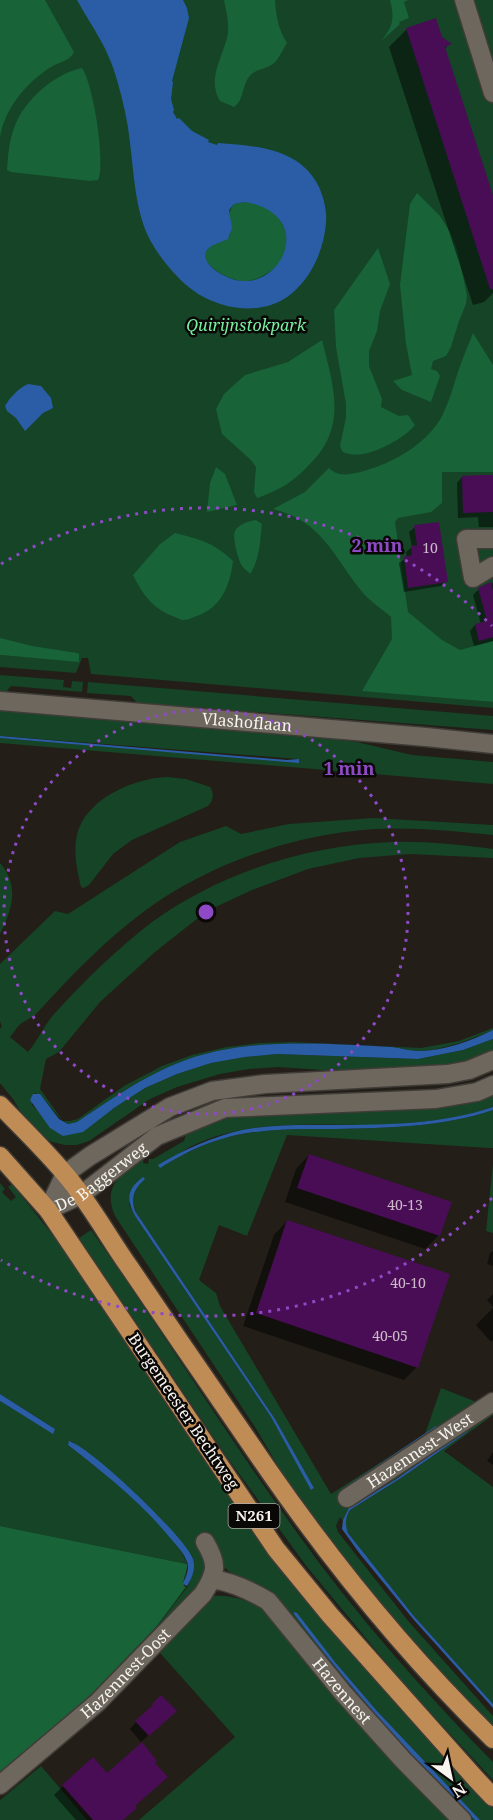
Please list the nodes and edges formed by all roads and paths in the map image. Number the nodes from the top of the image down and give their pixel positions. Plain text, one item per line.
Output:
1 (464, 0) edge
2 (493, 93) edge
3 (493, 539) edge
4 (493, 566) edge
5 (0, 701) edge
6 (493, 744) edge
7 (493, 1060) edge
8 (493, 1085) edge
9 (0, 1105) edge
10 (0, 1156) edge
11 (65, 1174) junction
12 (81, 1195) junction
13 (48, 1210) junction
14 (493, 1402) edge
15 (347, 1498) dead end
16 (205, 1542) dead end
17 (212, 1579) junction
18 (493, 1739) edge
19 (0, 1785) edge
20 (493, 1797) edge
21 (462, 1820) edge

1 - 2 street
3 - 4 street
5 - 6 street, Vlashoflaan
7 - 11 street, De Baggerweg
8 - 12 street, De Baggerweg
9 - 11 main road, N261
10 - 13 main road, Burgemeester Bechtweg / N261
11 - 12 main road, N261
11 - 13 street, De Baggerweg
12 - 13 street, De Baggerweg
12 - 18 main road, N261
13 - 20 main road, Burgemeester Bechtweg / N261
14 - 15 street, Hazennest-West
16 - 17 street
17 - 19 street, Hazennest-Oost
17 - 21 street, Hazennest

